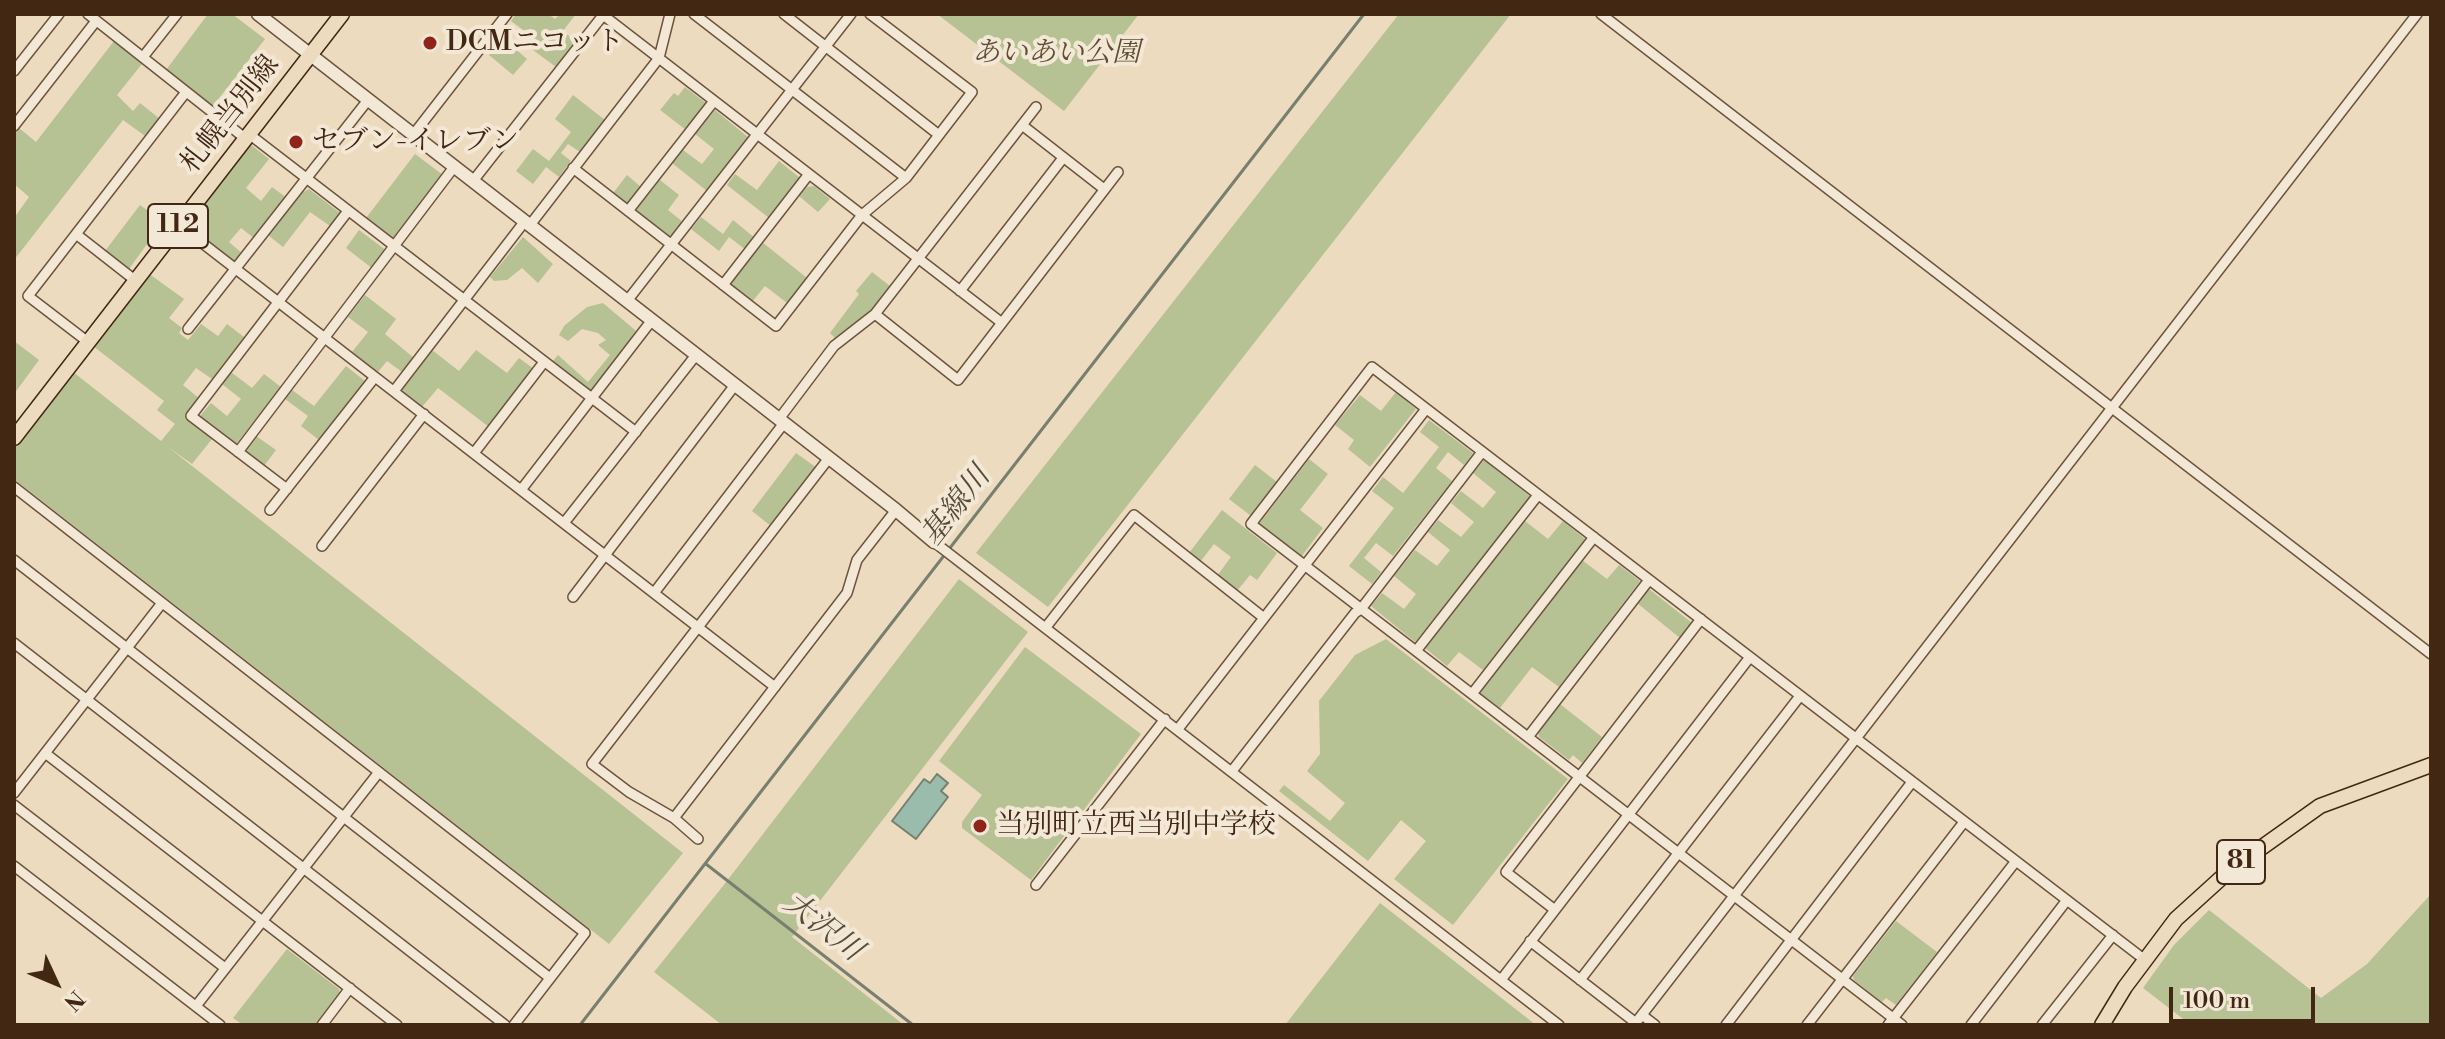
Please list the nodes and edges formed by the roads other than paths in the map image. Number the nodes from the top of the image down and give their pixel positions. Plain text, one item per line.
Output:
1 (59, 14) edge
2 (177, 14) edge
3 (258, 14) edge
4 (342, 14) edge
5 (507, 14) edge
6 (604, 14) edge
7 (670, 14) edge
8 (694, 14) edge
9 (784, 14) edge
10 (851, 14) edge
11 (870, 14) edge
12 (1601, 14) edge
13 (2417, 14) edge
14 (92, 17) edge
15 (825, 47) junction
16 (310, 55) junction
17 (143, 57) junction
18 (659, 58) junction
19 (14, 71) edge
20 (792, 90) junction
21 (186, 92) junction
22 (368, 100) junction
23 (714, 101) junction
24 (1036, 107) dead end
25 (1022, 125) junction
26 (14, 126) edge
27 (758, 134) junction
28 (413, 135) junction
29 (939, 135) junction
30 (247, 136) junction
31 (1063, 158) junction
32 (454, 167) junction
33 (573, 168) junction
34 (1118, 172) dead end
35 (809, 174) junction
36 (306, 178) junction
37 (906, 178) junction
38 (473, 181) junction
39 (1104, 189) junction
40 (348, 211) junction
41 (628, 211) junction
42 (862, 215) junction
43 (527, 223) junction
44 (179, 225) junction
45 (76, 234) junction
46 (671, 245) junction
47 (395, 247) junction
48 (918, 259) junction
49 (236, 269) junction
50 (136, 281) junction
51 (723, 285) junction
52 (960, 291) junction
53 (464, 300) junction
54 (278, 301) junction
55 (627, 301) junction
56 (875, 314) junction
57 (652, 320) junction
58 (1002, 323) junction
59 (188, 329) dead end
60 (325, 337) junction
61 (88, 342) junction
62 (696, 355) junction
63 (544, 362) junction
64 (375, 377) junction
65 (735, 385) junction
66 (394, 391) junction
67 (592, 398) junction
68 (1426, 409) junction
69 (2112, 409) junction
70 (424, 414) junction
71 (781, 421) junction
72 (636, 432) junction
73 (14, 438) edge
74 (238, 452) junction
75 (1482, 452) junction
76 (474, 453) junction
77 (829, 458) junction
78 (14, 487) edge
79 (287, 489) junction
80 (521, 490) junction
81 (1538, 495) junction
82 (270, 510) dead end
83 (896, 510) junction
84 (564, 523) junction
85 (1594, 537) junction
86 (934, 542) joint
87 (322, 546) dead end
88 (604, 554) junction
89 (14, 560) edge
90 (1305, 565) junction
91 (1649, 580) junction
92 (654, 593) junction
93 (573, 597) dead end
94 (162, 603) junction
95 (1361, 609) junction
96 (1264, 618) junction
97 (1701, 619) junction
98 (698, 627) junction
99 (1046, 627) junction
100 (14, 643) edge
101 (127, 648) junction
102 (1416, 651) junction
103 (2431, 654) edge
104 (1750, 657) junction
105 (775, 687) junction
106 (1472, 694) junction
107 (1800, 696) junction
108 (87, 700) junction
109 (1165, 719) junction
110 (1178, 729) junction
111 (1528, 737) junction
112 (1856, 739) junction
113 (45, 753) junction
114 (2431, 765) edge
115 (1232, 771) junction
116 (379, 772) junction
117 (1580, 777) junction
118 (1912, 782) junction
119 (14, 793) edge
120 (14, 805) edge
121 (1629, 815) junction
122 (343, 817) junction
123 (674, 818) junction
124 (1964, 822) junction
125 (698, 839) dead end
126 (1678, 853) junction
127 (2016, 861) junction
128 (14, 866) edge
129 (303, 868) junction
130 (1036, 885) dead end
131 (1734, 896) junction
132 (2067, 900) junction
133 (1555, 910) junction
134 (262, 921) junction
135 (2113, 935) junction
136 (1792, 940) junction
137 (1530, 941) junction
138 (2145, 960) junction
139 (225, 968) junction
140 (550, 978) junction
141 (1842, 979) junction
142 (1501, 980) junction
143 (1580, 980) junction
144 (350, 988) junction
145 (196, 1006) junction
146 (1638, 1021) edge
147 (1894, 1023) edge
148 (220, 1025) edge
149 (322, 1025) edge
150 (397, 1025) edge
151 (505, 1025) edge
152 (514, 1025) edge
153 (1559, 1025) edge
154 (1655, 1025) edge
155 (1726, 1025) edge
156 (1807, 1025) edge
157 (1971, 1025) edge
158 (2042, 1025) edge
159 (2102, 1025) edge

1 - 19 street
2 - 17 street
3 - 16 street
4 - 16 main road, 札幌当別線 / 112
5 - 28 street
6 - 18 street
6 - 38 street
7 - 18 street
8 - 20 street
9 - 15 street
10 - 15 street
11 - 29 street
12 - 69 street
13 - 69 street
14 - 17 street
14 - 26 street
15 - 20 street
15 - 29 street
16 - 22 street
16 - 30 main road, 札幌当別線 / 112
17 - 21 street
18 - 23 street
18 - 33 street
20 - 27 street
20 - 37 street
21 - 30 street
21 - 45 street
22 - 28 street
22 - 36 street
23 - 27 street
23 - 41 street
24 - 25 street
25 - 31 street
25 - 48 street
27 - 35 street
27 - 46 street
28 - 32 street
29 - 37 street
30 - 36 street
30 - 44 main road, 札幌当別線 / 112
31 - 39 street
31 - 52 street
32 - 38 street
32 - 47 street
33 - 41 street
33 - 43 street
34 - 39 street
35 - 42 street
35 - 51 street
36 - 40 street
36 - 49 street
37 - 42 street
38 - 43 street
39 - 58 street
40 - 47 street
40 - 54 street
41 - 46 street
42 - 48 street
42 - 51 street
43 - 53 street
43 - 55 street
44 - 49 street
44 - 50 main road, 札幌当別線 / 112
45 - 50 street
45 - 61 street
46 - 51 street
46 - 55 street
47 - 53 street
47 - 60 street
48 - 52 street
48 - 56 street
49 - 54 street
49 - 59 street
50 - 61 main road, 札幌当別線 / 112
52 - 58 street
53 - 63 street
53 - 66 street
54 - 60 street
54 - 74 street
55 - 57 street
56 - 58 street
56 - 71 street
57 - 62 street
57 - 67 street
60 - 64 street
60 - 74 street
61 - 73 main road, 札幌当別線 / 112
62 - 65 street
62 - 72 street
63 - 67 street
63 - 76 street
64 - 66 street
64 - 79 street
65 - 71 street
65 - 88 street
66 - 70 street
67 - 72 street
67 - 80 street
68 - 75 street
68 - 90 street
68 - 90 street
69 - 103 street
69 - 112 street
70 - 76 street
70 - 87 street
71 - 77 street
71 - 92 street
72 - 84 street
74 - 79 street
75 - 81 street
75 - 95 street
76 - 80 street
77 - 83 street
77 - 98 street
78 - 94 street
79 - 82 street
80 - 84 street
81 - 85 street
81 - 102 street
83 - 86 street
83 - 105 street
84 - 88 street
85 - 91 street
85 - 106 street
86 - 99 street
88 - 92 street
88 - 93 street
89 - 101 street
90 - 95 street
90 - 96 street
91 - 97 street
91 - 111 street
92 - 98 street
94 - 101 street
94 - 116 street
95 - 102 street
95 - 115 street
96 - 99 street
96 - 110 street
97 - 104 street
97 - 117 street
98 - 105 street
98 - 123 street
99 - 109 street
100 - 108 street
101 - 108 street
101 - 122 street
102 - 106 street
104 - 107 street
104 - 121 street
105 - 123 street
106 - 111 street
107 - 112 street
107 - 126 street
108 - 113 street
108 - 129 street
109 - 110 street
109 - 130 street
110 - 115 street
111 - 117 street
112 - 118 street
112 - 131 street
113 - 119 street
113 - 134 street
114 - 138 main road, 81
115 - 142 street
116 - 122 street
116 - 140 street
117 - 121 street
117 - 133 street
118 - 124 street
118 - 136 street
120 - 139 street
121 - 126 street
121 - 133 street
122 - 129 street
122 - 140 street
123 - 125 street
124 - 127 street
124 - 141 street
126 - 131 street
126 - 143 street
127 - 132 street
127 - 147 street
128 - 145 street
129 - 134 street
129 - 151 street
131 - 136 street
131 - 146 street
132 - 135 street
132 - 157 street
133 - 137 street
134 - 139 street
134 - 144 street
135 - 138 street
135 - 158 street
136 - 141 street
136 - 155 street
137 - 142 street
137 - 143 street
138 - 159 main road, 81
139 - 145 street
140 - 152 street
141 - 147 street
141 - 156 street
142 - 153 street
143 - 146 street
144 - 149 street
144 - 150 street
145 - 148 street
146 - 154 street

